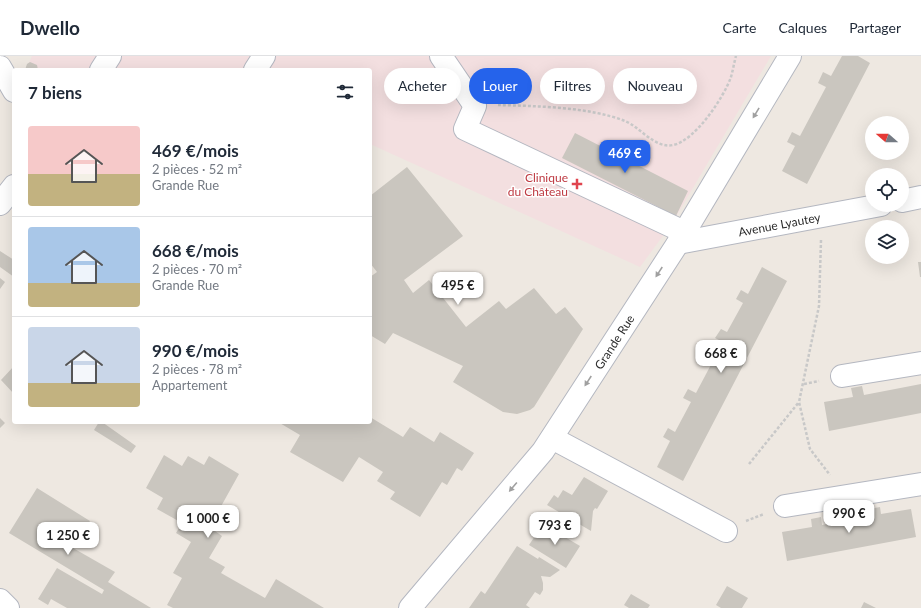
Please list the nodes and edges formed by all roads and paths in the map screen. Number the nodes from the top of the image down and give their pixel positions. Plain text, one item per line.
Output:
1 (110, 56) edge
2 (264, 56) edge
3 (441, 56) edge
4 (736, 56) edge
5 (790, 56) edge
6 (0, 67) edge
7 (102, 68) edge
8 (256, 68) edge
9 (12, 88) edge
10 (475, 106) junction
11 (12, 189) edge
12 (921, 197) edge
13 (909, 200) edge
14 (0, 204) edge
15 (865, 208) edge
16 (821, 216) junction
17 (681, 238) junction
18 (921, 363) edge
19 (842, 376) dead end
20 (799, 402) junction
21 (552, 438) junction
22 (749, 464) dead end
23 (921, 484) edge
24 (846, 496) junction
25 (785, 506) joint
26 (726, 531) joint
27 (0, 600) edge
28 (8, 608) edge
29 (410, 608) edge

1 - 7 street
2 - 8 street
3 - 10 street
4 - 10 path
5 -> 17 street, Grande Rue
6 - 9 street
10 - 17 street
11 - 14 street
12 - 13 street
15 - 16 street, Avenue Lyautey
16 - 17 street, Avenue Lyautey
16 - 20 path
17 -> 21 street, Grande Rue
18 - 19 street
20 - 22 path
20 - 24 path
21 - 26 street
21 -> 29 street, Grande Rue
23 - 24 street
24 - 25 street
25 - 26 path
27 - 28 street

